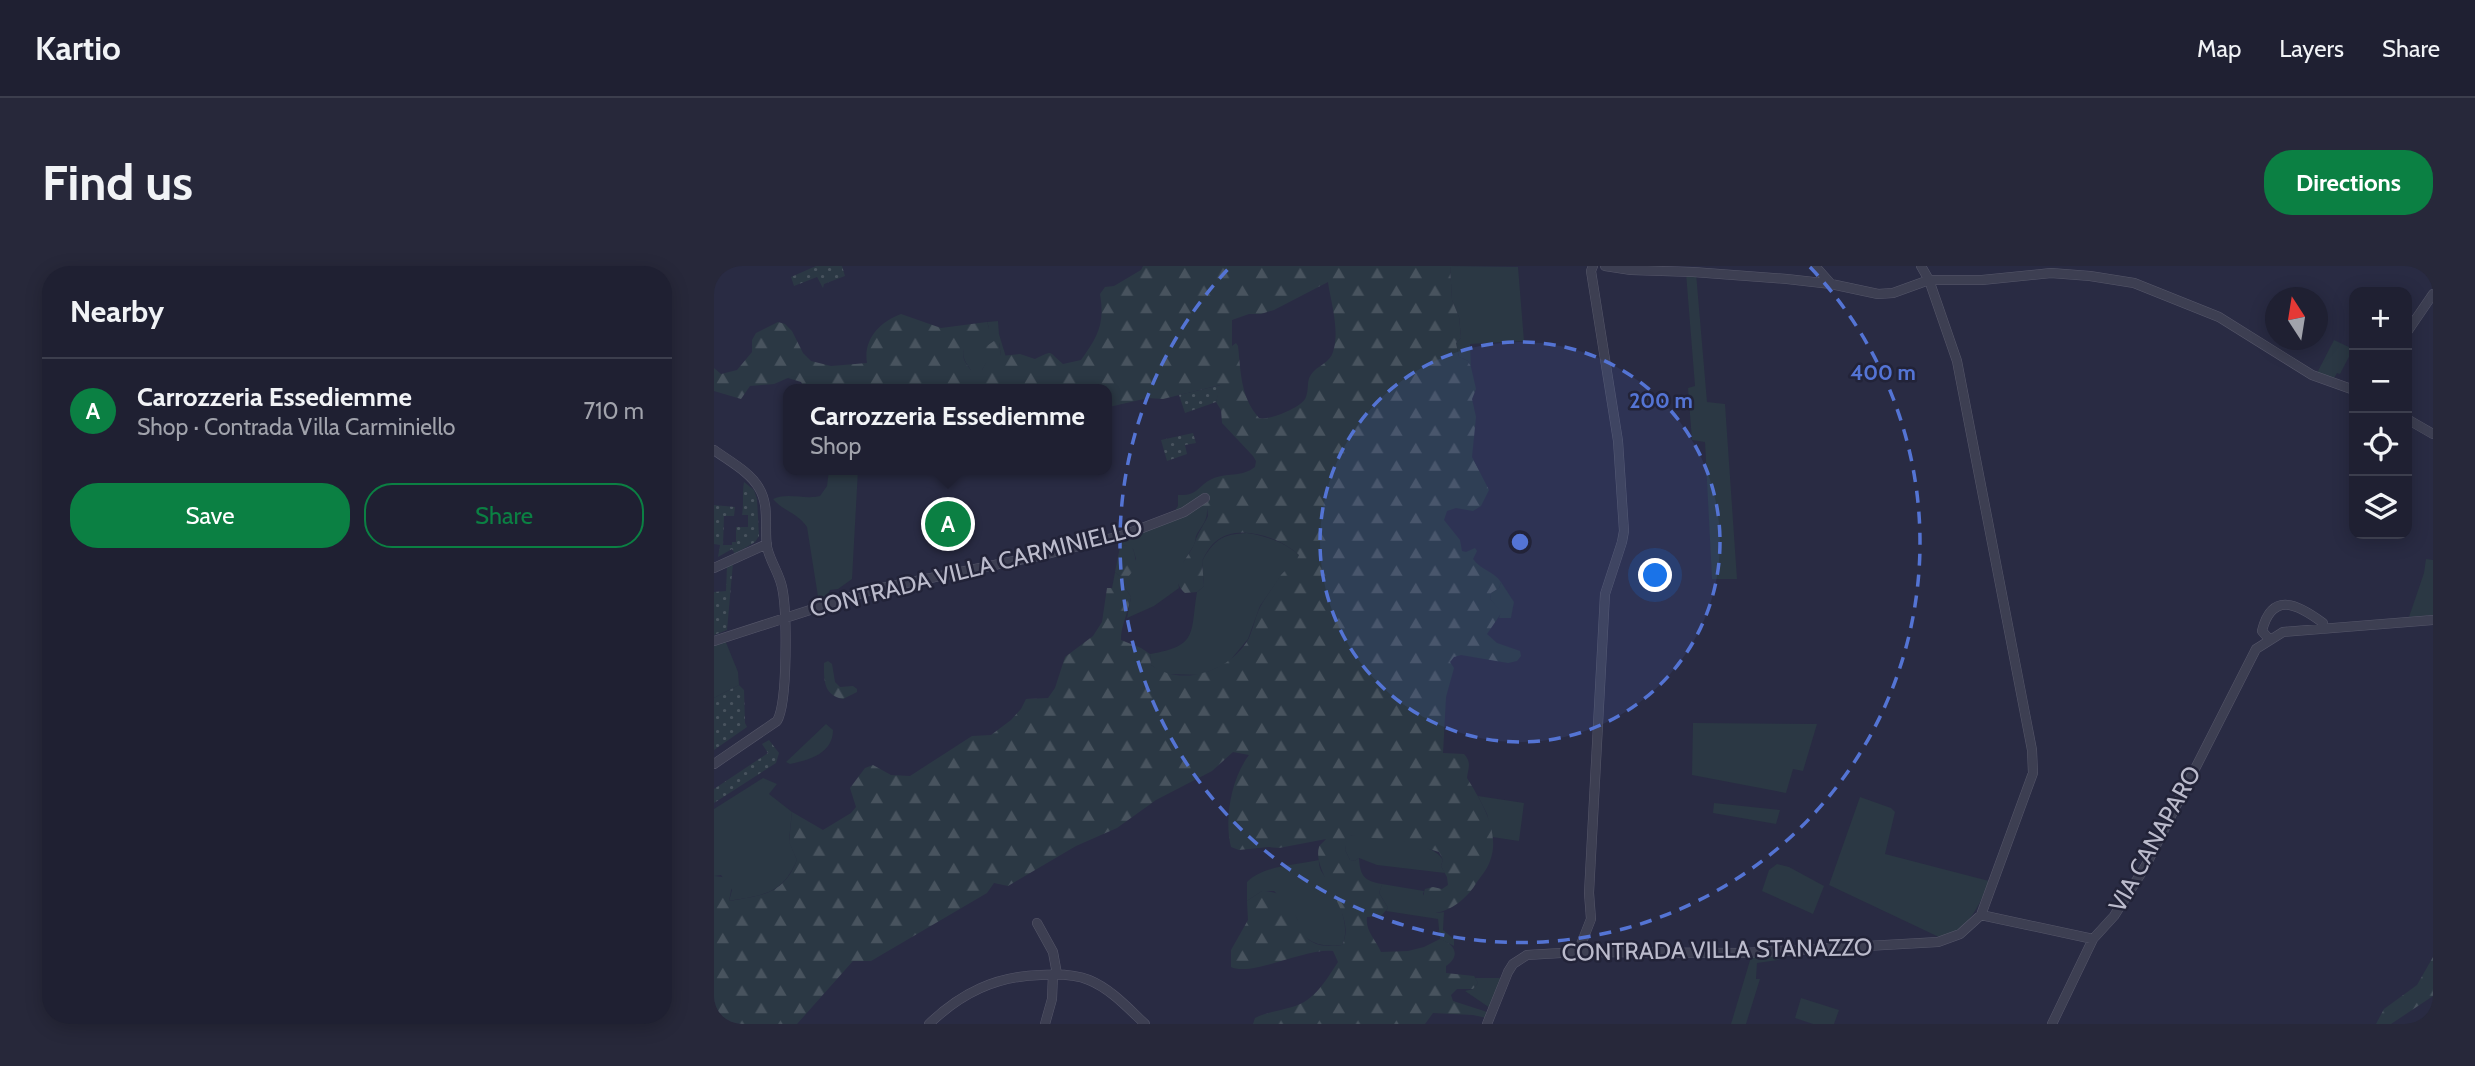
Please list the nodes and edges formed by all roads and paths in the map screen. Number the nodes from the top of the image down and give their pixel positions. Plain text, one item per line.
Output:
1 (1593, 266) edge
2 (1605, 266) edge
3 (1815, 266) edge
4 (1920, 266) edge
5 (1929, 280) junction
6 (1831, 284) junction
7 (2433, 294) edge
8 (2412, 325) edge
9 (2349, 388) edge
10 (2412, 422) edge
11 (2433, 435) edge
12 (714, 450) edge
13 (1205, 498) dead end
14 (767, 544) junction
15 (714, 568) edge
16 (784, 619) junction
17 (2433, 620) edge
18 (2323, 629) junction
19 (2269, 639) junction
20 (714, 640) edge
21 (714, 764) edge
22 (1981, 915) junction
23 (1037, 923) dead end
24 (2093, 939) junction
25 (1578, 952) junction
26 (1055, 974) junction
27 (929, 1024) edge
28 (1045, 1024) edge
29 (1145, 1024) edge
30 (1487, 1024) edge
31 (2052, 1024) edge

1 - 25 street
2 - 6 street
3 - 6 street
4 - 5 street
5 - 6 street
5 - 9 street
5 - 22 street
7 - 8 street
10 - 11 street
12 - 14 street
13 - 16 street, CONTRADA VILLA CARMINIELLO
14 - 15 street
14 - 16 street
16 - 20 street, CONTRADA VILLA CARMINIELLO
16 - 21 street
17 - 18 street
18 - 19 street
18 - 19 street
19 - 24 street, VIA CANAPARO
22 - 24 street, VIA CANAPARO
22 - 25 street, CONTRADA VILLA STANAZZO
23 - 26 street
24 - 31 street
25 - 30 street, CONTRADA VILLA STANAZZO
26 - 27 street
26 - 28 street
26 - 29 street

